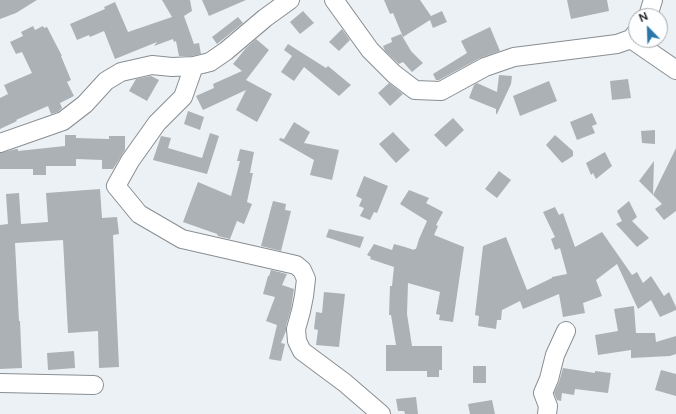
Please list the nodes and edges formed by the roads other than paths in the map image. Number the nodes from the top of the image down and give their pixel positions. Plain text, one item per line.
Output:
1 (290, 0) edge
2 (334, 0) edge
3 (628, 39) edge
4 (649, 48) edge
5 (194, 66) junction
6 (676, 70) edge
7 (0, 143) edge
8 (566, 331) dead end
9 (0, 383) edge
10 (94, 385) dead end
11 (381, 414) edge
12 (547, 414) edge

1 - 5 street
2 - 3 street
4 - 6 street
5 - 7 street
5 - 11 street
8 - 12 street
9 - 10 street

